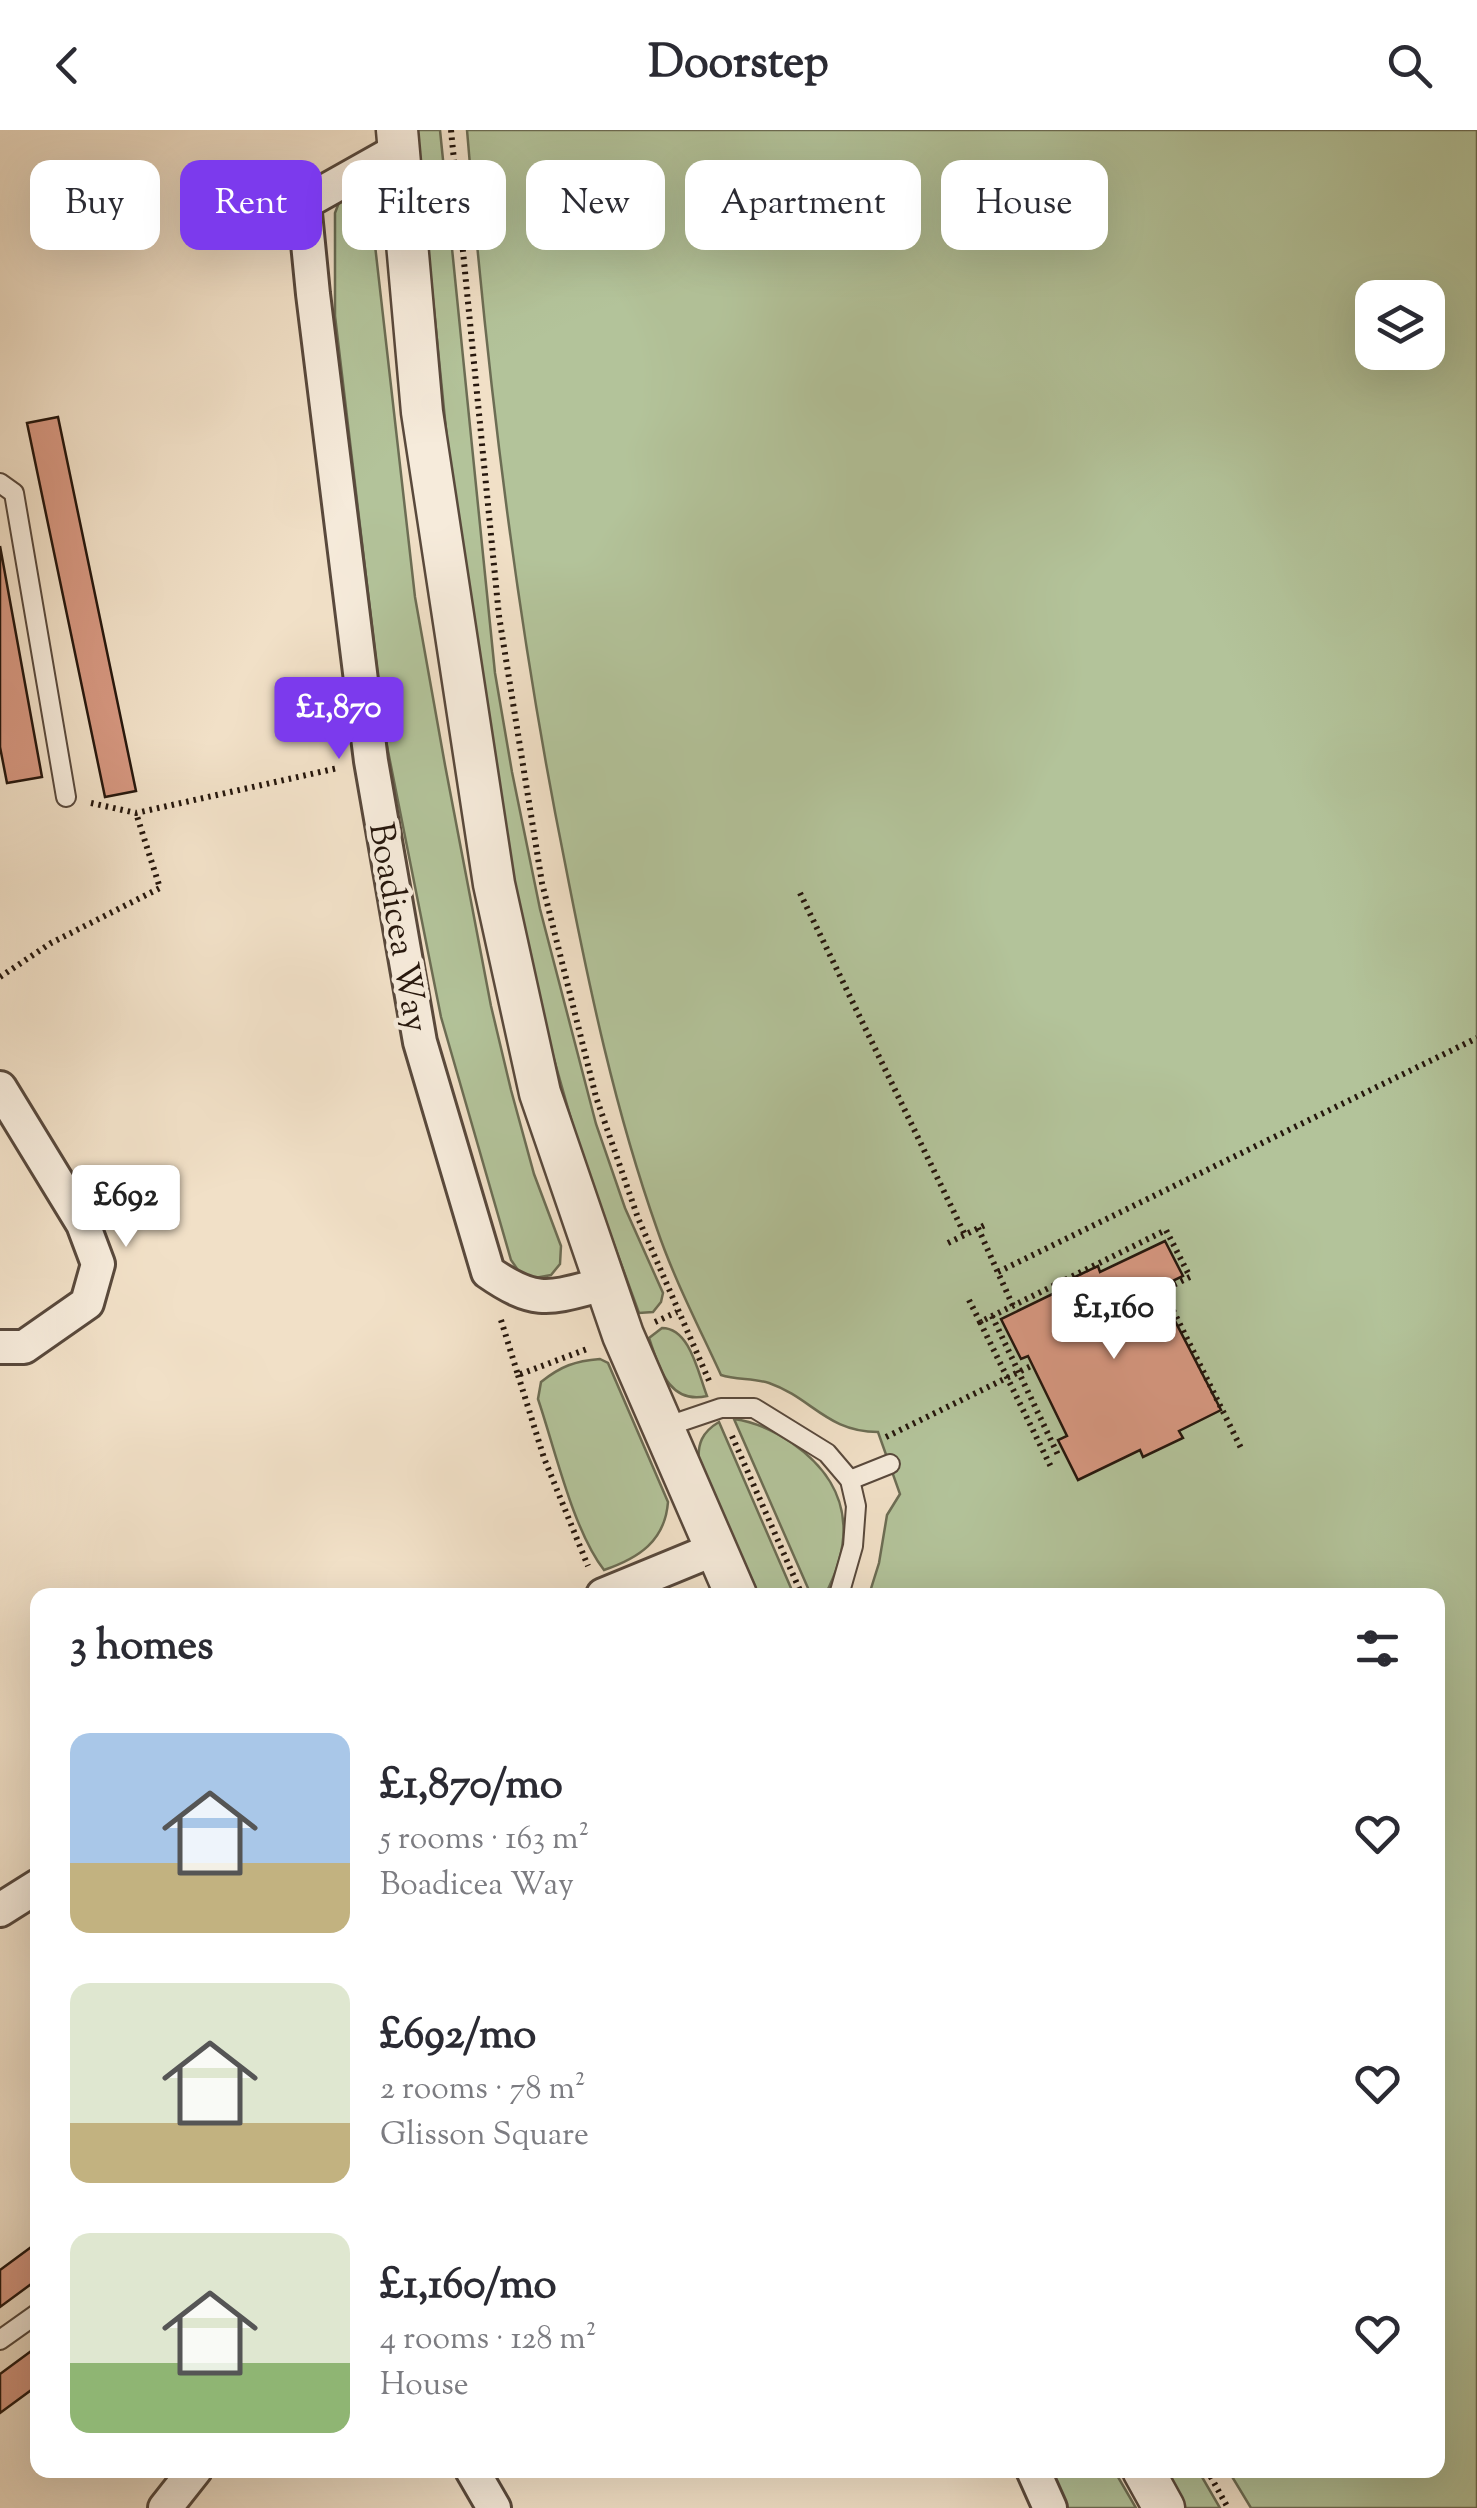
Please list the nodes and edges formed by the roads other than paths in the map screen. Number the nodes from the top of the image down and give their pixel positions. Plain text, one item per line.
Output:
1 (398, 140) edge
2 (0, 483) edge
3 (66, 798) road end
4 (0, 1088) edge
5 (604, 1284) junction
6 (0, 1347) edge
7 (662, 1428) junction
8 (890, 1464) dead end
9 (850, 1480) junction
10 (715, 1550) junction
11 (616, 1588) edge
12 (733, 1588) edge
13 (841, 1588) edge
14 (30, 1891) edge
15 (0, 1910) edge
16 (30, 2319) edge
17 (0, 2340) edge
18 (188, 2478) edge
19 (477, 2478) edge
20 (1037, 2478) edge
21 (1147, 2478) edge
22 (164, 2508) edge
23 (494, 2508) edge
24 (1050, 2508) edge
25 (1164, 2508) edge

1 - 5 street, Boadicea Way
1 - 5 street, Boadicea Way
2 - 3 lane
4 - 6 street
5 - 7 street, Boadicea Way
7 - 9 lane
7 - 10 street, Boadicea Way
8 - 9 lane
9 - 13 lane
10 - 11 street
10 - 12 street, Boadicea Way
14 - 15 street
16 - 17 lane
18 - 22 street
19 - 23 street
20 - 24 street
21 - 25 street

